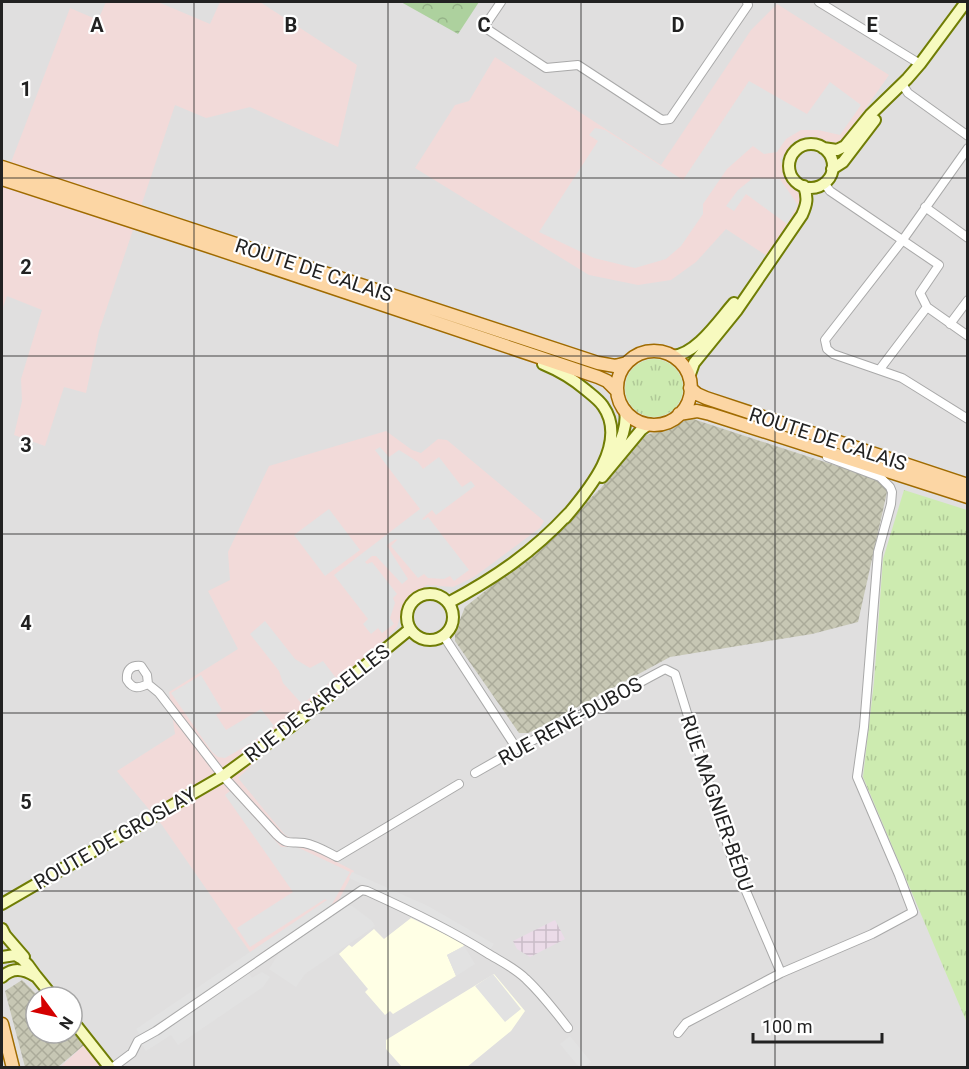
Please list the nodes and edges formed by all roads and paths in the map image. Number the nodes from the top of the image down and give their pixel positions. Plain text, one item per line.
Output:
1 (501, 2) edge
2 (747, 2) edge
3 (819, 2) edge
4 (966, 2) edge
5 (920, 64) junction
6 (902, 84) junction
7 (968, 136) edge
8 (823, 148) junction
9 (968, 148) edge
10 (2, 167) edge
11 (832, 169) junction
12 (2, 179) edge
13 (822, 184) junction
14 (804, 186) junction
15 (926, 207) junction
16 (968, 237) edge
17 (902, 241) junction
18 (772, 259) junction
19 (968, 300) edge
20 (927, 307) junction
21 (950, 324) junction
22 (476, 335) junction
23 (968, 336) edge
24 (672, 356) junction
25 (627, 363) junction
26 (880, 369) junction
27 (689, 382) junction
28 (617, 391) junction
29 (625, 410) junction
30 (679, 414) junction
31 (968, 419) edge
32 (650, 424) junction
33 (811, 446) junction
34 (606, 472) junction
35 (968, 485) edge
36 (968, 497) edge
37 (565, 518) junction
38 (448, 603) junction
39 (410, 629) junction
40 (442, 635) junction
41 (665, 669) joint
42 (148, 684) dead end
43 (517, 749) junction
44 (475, 773) dead end
45 (223, 776) junction
46 (459, 784) dead end
47 (3, 902) edge
48 (2, 911) edge
49 (2, 930) edge
50 (2, 957) edge
51 (28, 965) junction
52 (782, 973) junction
53 (2, 976) edge
54 (36, 976) junction
55 (43, 985) edge
56 (2, 1024) edge
57 (568, 1028) dead end
58 (678, 1033) dead end
59 (84, 1035) edge
60 (13, 1068) edge
61 (111, 1068) edge

1 - 2 street
3 - 5 street
4 - 5 main road
5 - 6 main road
6 - 7 street
6 - 8 main road
6 - 11 main road
8 - 11 main road
8 - 14 main road
9 - 15 street
10 - 25 main road, ROUTE DE CALAIS
11 - 13 main road
12 - 22 main road, ROUTE DE CALAIS
13 - 14 main road
13 - 17 street
13 - 18 main road
14 - 18 main road
15 - 16 street
15 - 17 street
17 - 20 street
17 - 26 street
18 - 24 main road
18 - 27 main road
19 - 21 street
20 - 21 street
20 - 26 street
21 - 23 street
22 - 28 main road, ROUTE DE CALAIS
22 - 37 main road
24 - 25 main road
24 - 27 main road
25 - 28 main road
26 - 31 street
27 - 30 main road
27 - 35 main road, ROUTE DE CALAIS
28 - 29 main road
29 - 32 main road
29 - 34 main road
30 - 32 main road
30 - 33 main road, ROUTE DE CALAIS
32 - 34 main road
33 - 36 main road, ROUTE DE CALAIS
33 - 52 street
34 - 37 main road
37 - 38 main road
38 - 39 main road
38 - 40 main road
39 - 40 main road
39 - 45 main road, RUE DE SARCELLES
40 - 43 street
41 - 43 street, RUE RENÉ-DUBOS
41 - 52 street, RUE MAGNIER-BÉDU
42 - 45 street
43 - 44 street, RUE RENÉ-DUBOS
45 - 46 street
45 - 47 main road, ROUTE DE GROSLAY
47 - 48 main road
49 - 51 main road
50 - 51 main road
51 - 54 main road
52 - 58 street
53 - 54 main road
54 - 55 main road
56 - 60 main road
57 - 61 street
59 - 61 main road

